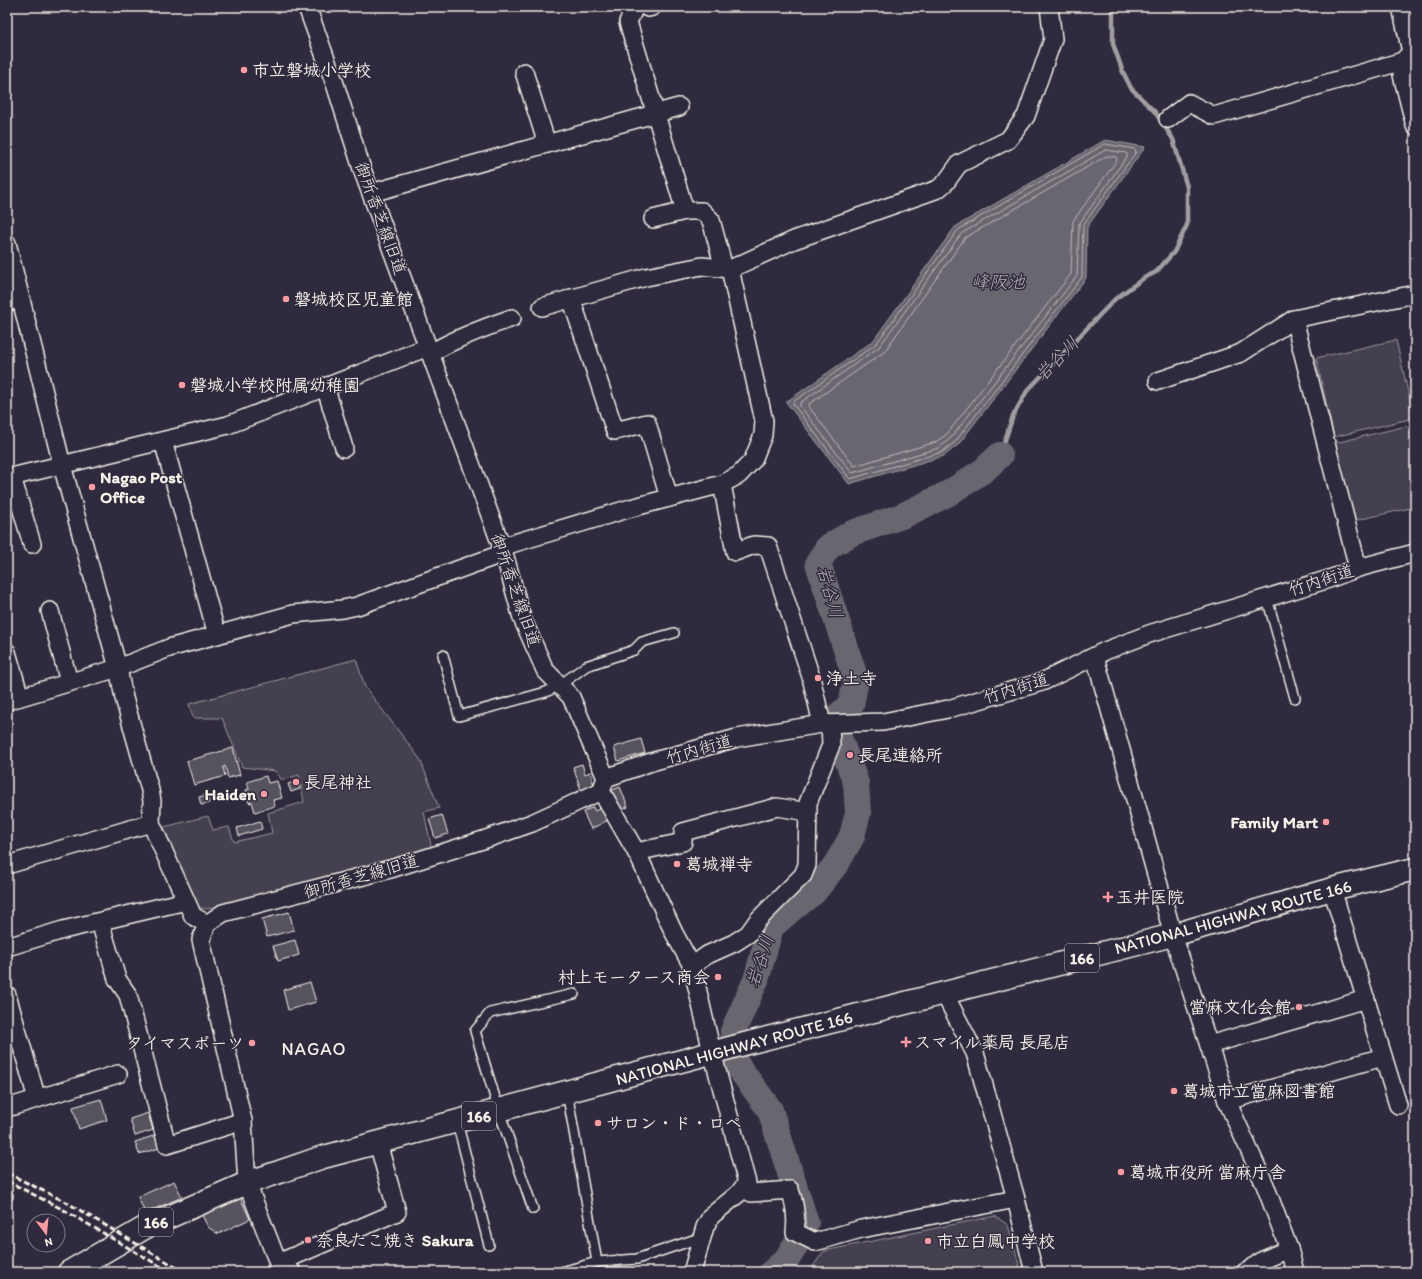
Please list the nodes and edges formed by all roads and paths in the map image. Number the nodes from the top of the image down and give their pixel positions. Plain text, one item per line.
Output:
1 (307, 7) edge
2 (635, 7) edge
3 (646, 7) edge
4 (652, 7) edge
5 (1049, 7) edge
6 (1401, 7) edge
7 (1410, 55) edge
8 (524, 72) dead end
9 (679, 107) dead end
10 (656, 114) junction
11 (1168, 119) dead end
12 (1415, 126) edge
13 (547, 144) junction
14 (371, 193) junction
15 (685, 211) junction
16 (653, 219) dead end
17 (7, 243) edge
18 (727, 268) junction
19 (1415, 294) edge
20 (571, 298) junction
21 (14, 300) edge
22 (542, 307) dead end
23 (512, 318) dead end
24 (1294, 319) junction
25 (429, 350) junction
26 (1158, 381) dead end
27 (325, 386) junction
28 (163, 441) junction
29 (344, 448) dead end
30 (62, 465) junction
31 (10, 477) edge
32 (722, 484) junction
33 (669, 498) junction
34 (32, 544) dead end
35 (503, 550) junction
36 (1415, 553) edge
37 (1358, 568) junction
38 (1267, 598) junction
39 (50, 611) dead end
40 (674, 634) dead end
41 (218, 635) junction
42 (7, 652) edge
43 (443, 655) dead end
44 (1095, 657) junction
45 (118, 668) junction
46 (70, 682) junction
47 (560, 685) junction
48 (1295, 698) dead end
49 (14, 699) edge
50 (832, 724) junction
51 (604, 784) junction
52 (808, 812) junction
53 (151, 823) junction
54 (636, 852) junction
55 (7, 865) edge
56 (1415, 868) edge
57 (1332, 889) junction
58 (186, 902) junction
59 (100, 922) junction
60 (207, 924) junction
61 (1173, 935) junction
62 (7, 947) edge
63 (692, 966) junction
64 (944, 993) junction
65 (574, 994) dead end
66 (7, 995) edge
67 (1366, 999) junction
68 (1209, 1045) junction
69 (712, 1052) junction
70 (1383, 1057) junction
71 (118, 1074) dead end
72 (567, 1092) junction
73 (37, 1099) junction
74 (1227, 1101) junction
75 (1398, 1105) dead end
76 (7, 1108) edge
77 (499, 1111) junction
78 (243, 1122) junction
79 (457, 1122) junction
80 (378, 1143) junction
81 (247, 1183) junction
82 (744, 1187) junction
83 (1016, 1199) junction
84 (533, 1209) dead end
85 (702, 1237) junction
86 (489, 1245) dead end
87 (1289, 1249) junction
88 (597, 1262) junction
89 (285, 1267) edge
90 (69, 1272) edge
91 (561, 1272) edge
92 (692, 1272) edge
93 (1034, 1272) edge
94 (1245, 1272) edge
95 (1295, 1272) edge

1 - 14 street, 御所香芝線旧道
2 - 10 street
3 - 4 street
5 - 18 street
6 - 7 street
7 - 11 street
7 - 12 street
8 - 13 street
9 - 10 street
10 - 13 street
10 - 15 street
13 - 14 street
14 - 25 street, 御所香芝線旧道
15 - 16 street
15 - 18 street
17 - 21 street
18 - 20 street
18 - 32 street
19 - 24 street
20 - 22 street
20 - 33 street
21 - 30 street
23 - 25 street
24 - 26 street
24 - 37 street
25 - 27 street
25 - 35 street, 御所香芝線旧道
27 - 28 street
27 - 29 street
28 - 30 street
28 - 41 street
30 - 31 street
30 - 45 street
31 - 34 street
32 - 33 street
32 - 50 street
33 - 35 street
35 - 41 street
35 - 47 street, 御所香芝線旧道
36 - 37 street, 竹内街道
37 - 38 street, 竹内街道
38 - 44 street, 竹内街道
38 - 48 lane
39 - 46 street
40 - 47 lane
41 - 45 street
42 - 49 street
43 - 47 lane
44 - 50 street, 竹内街道
44 - 61 street
45 - 46 street
45 - 53 street
46 - 49 street
47 - 51 street, 御所香芝線旧道
50 - 51 street, 竹内街道
50 - 52 street
51 - 54 street
51 - 60 street, 御所香芝線旧道
52 - 54 street
52 - 63 street
53 - 55 street
53 - 58 street
54 - 63 street
56 - 57 highway, NATIONAL HIGHWAY ROUTE 166 / 166
57 - 61 highway, NATIONAL HIGHWAY ROUTE 166 / 166
57 - 67 street
58 - 59 street
58 - 60 street
59 - 62 street
59 - 78 street
60 - 78 street
61 - 64 highway, NATIONAL HIGHWAY ROUTE 166 / 166
61 - 68 street
63 - 69 street
64 - 69 highway, NATIONAL HIGHWAY ROUTE 166 / 166
64 - 83 street
65 - 77 lane
66 - 73 street
67 - 68 street
67 - 70 street
68 - 74 street
69 - 72 highway, NATIONAL HIGHWAY ROUTE 166 / 166
69 - 82 street
70 - 74 street
70 - 75 street
71 - 73 street
72 - 77 highway, NATIONAL HIGHWAY ROUTE 166 / 166
72 - 88 lane
73 - 76 street
74 - 87 street
77 - 79 highway, NATIONAL HIGHWAY ROUTE 166 / 166
77 - 84 lane
78 - 81 street
79 - 80 highway, NATIONAL HIGHWAY ROUTE 166 / 166
79 - 86 lane
80 - 81 highway, NATIONAL HIGHWAY ROUTE 166 / 166
80 - 89 street
81 - 89 street
81 - 90 highway, NATIONAL HIGHWAY ROUTE 166 / 166
82 - 83 street
82 - 85 street
83 - 93 street
85 - 88 lane
85 - 92 street
87 - 94 street
87 - 95 street
88 - 91 lane

